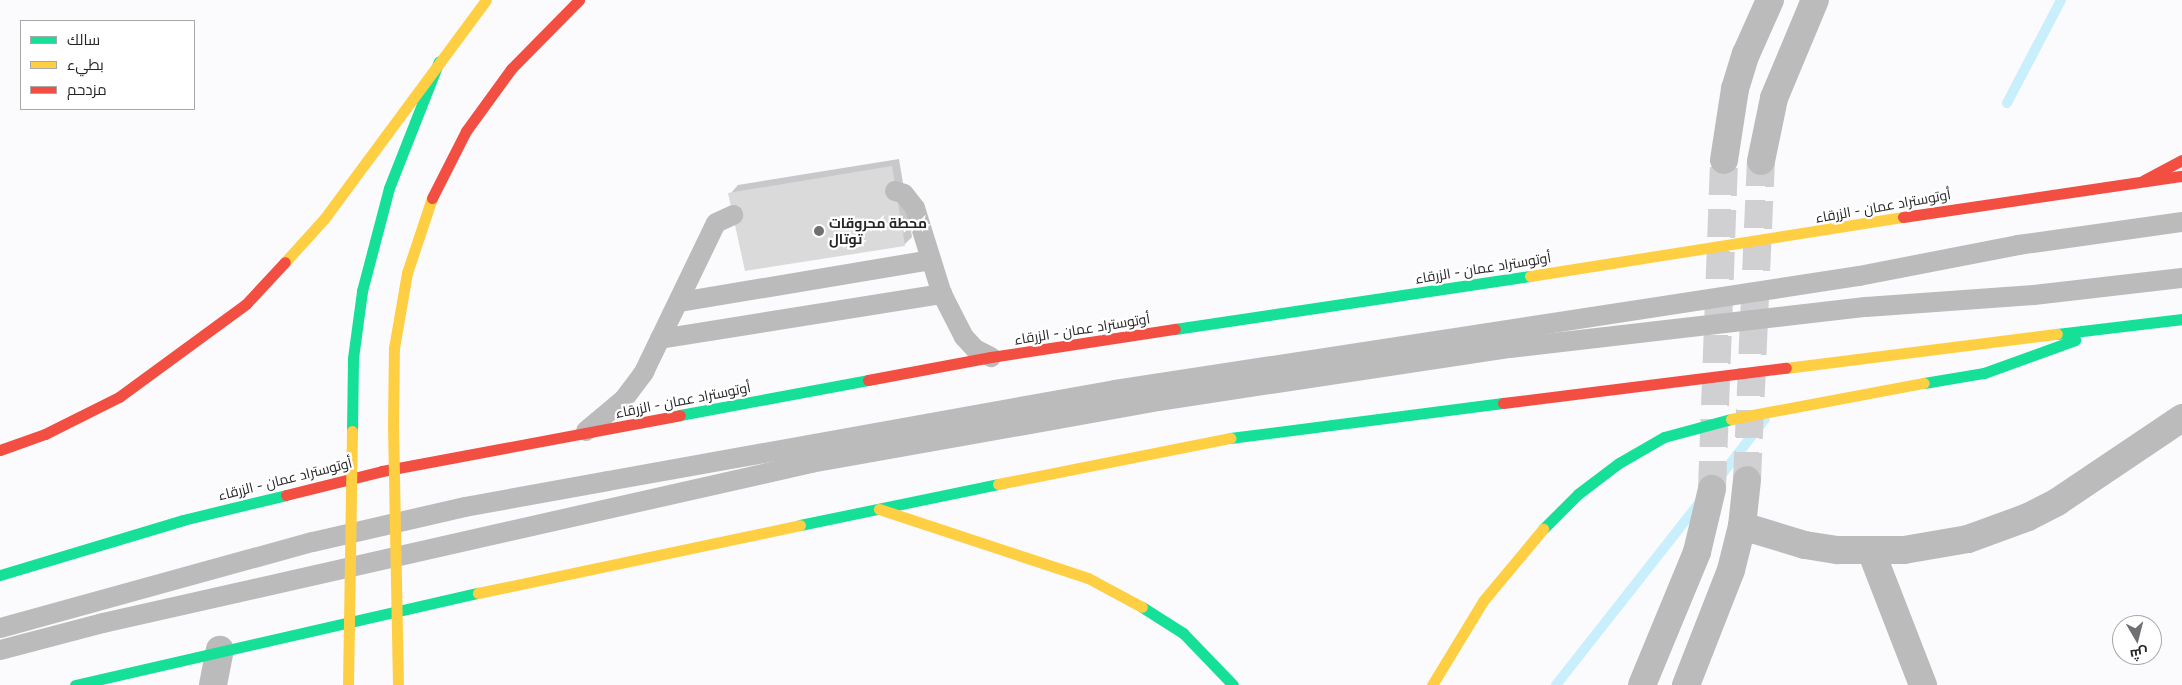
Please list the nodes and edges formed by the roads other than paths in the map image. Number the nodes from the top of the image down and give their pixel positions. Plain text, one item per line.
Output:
1 (486, 0) edge
2 (579, 0) edge
3 (1770, 0) edge
4 (1815, 0) edge
5 (439, 61) junction
6 (1724, 160) tunnel mouth
7 (1761, 160) tunnel mouth
8 (2182, 160) edge
9 (2182, 176) edge
10 (2142, 181) junction
11 (896, 191) dead end
12 (733, 215) dead end
13 (2182, 222) edge
14 (931, 260) junction
15 (2182, 278) edge
16 (942, 294) junction
17 (680, 302) junction
18 (2182, 319) edge
19 (2102, 327) junction
20 (660, 339) junction
21 (991, 357) junction
22 (2182, 418) edge
23 (584, 433) junction
24 (0, 450) edge
25 (1747, 480) tunnel mouth
26 (1712, 490) tunnel mouth
27 (879, 510) junction
28 (1742, 526) junction
29 (1872, 551) junction
30 (0, 575) edge
31 (0, 628) edge
32 (0, 650) edge
33 (220, 650) junction
34 (398, 684) edge
35 (75, 685) edge
36 (213, 685) edge
37 (348, 685) edge
38 (1232, 685) edge
39 (1432, 685) edge
40 (1642, 685) edge
41 (1686, 685) edge
42 (1923, 685) edge

1 - 5 main road
2 - 34 main road, bridge
3 - 6 street
4 - 7 street
5 - 24 main road
5 - 37 main road, bridge
8 - 10 main road
9 - 10 main road, أوتوستراد عمان - الزرقاء
10 - 21 main road, أوتوستراد عمان - الزرقاء
11 - 14 lane
12 - 17 lane
13 - 31 lane
14 - 16 lane
14 - 17 lane
15 - 32 lane
16 - 20 lane
16 - 21 lane
17 - 20 lane
18 - 19 main road
19 - 27 main road
19 - 39 main road
20 - 23 lane
21 - 23 main road, أوتوستراد عمان - الزرقاء
22 - 29 street
23 - 30 main road, أوتوستراد عمان - الزرقاء
25 - 28 street
26 - 40 street
27 - 33 main road
27 - 38 main road
28 - 29 street
28 - 41 street
29 - 42 street
33 - 35 main road
33 - 36 street

